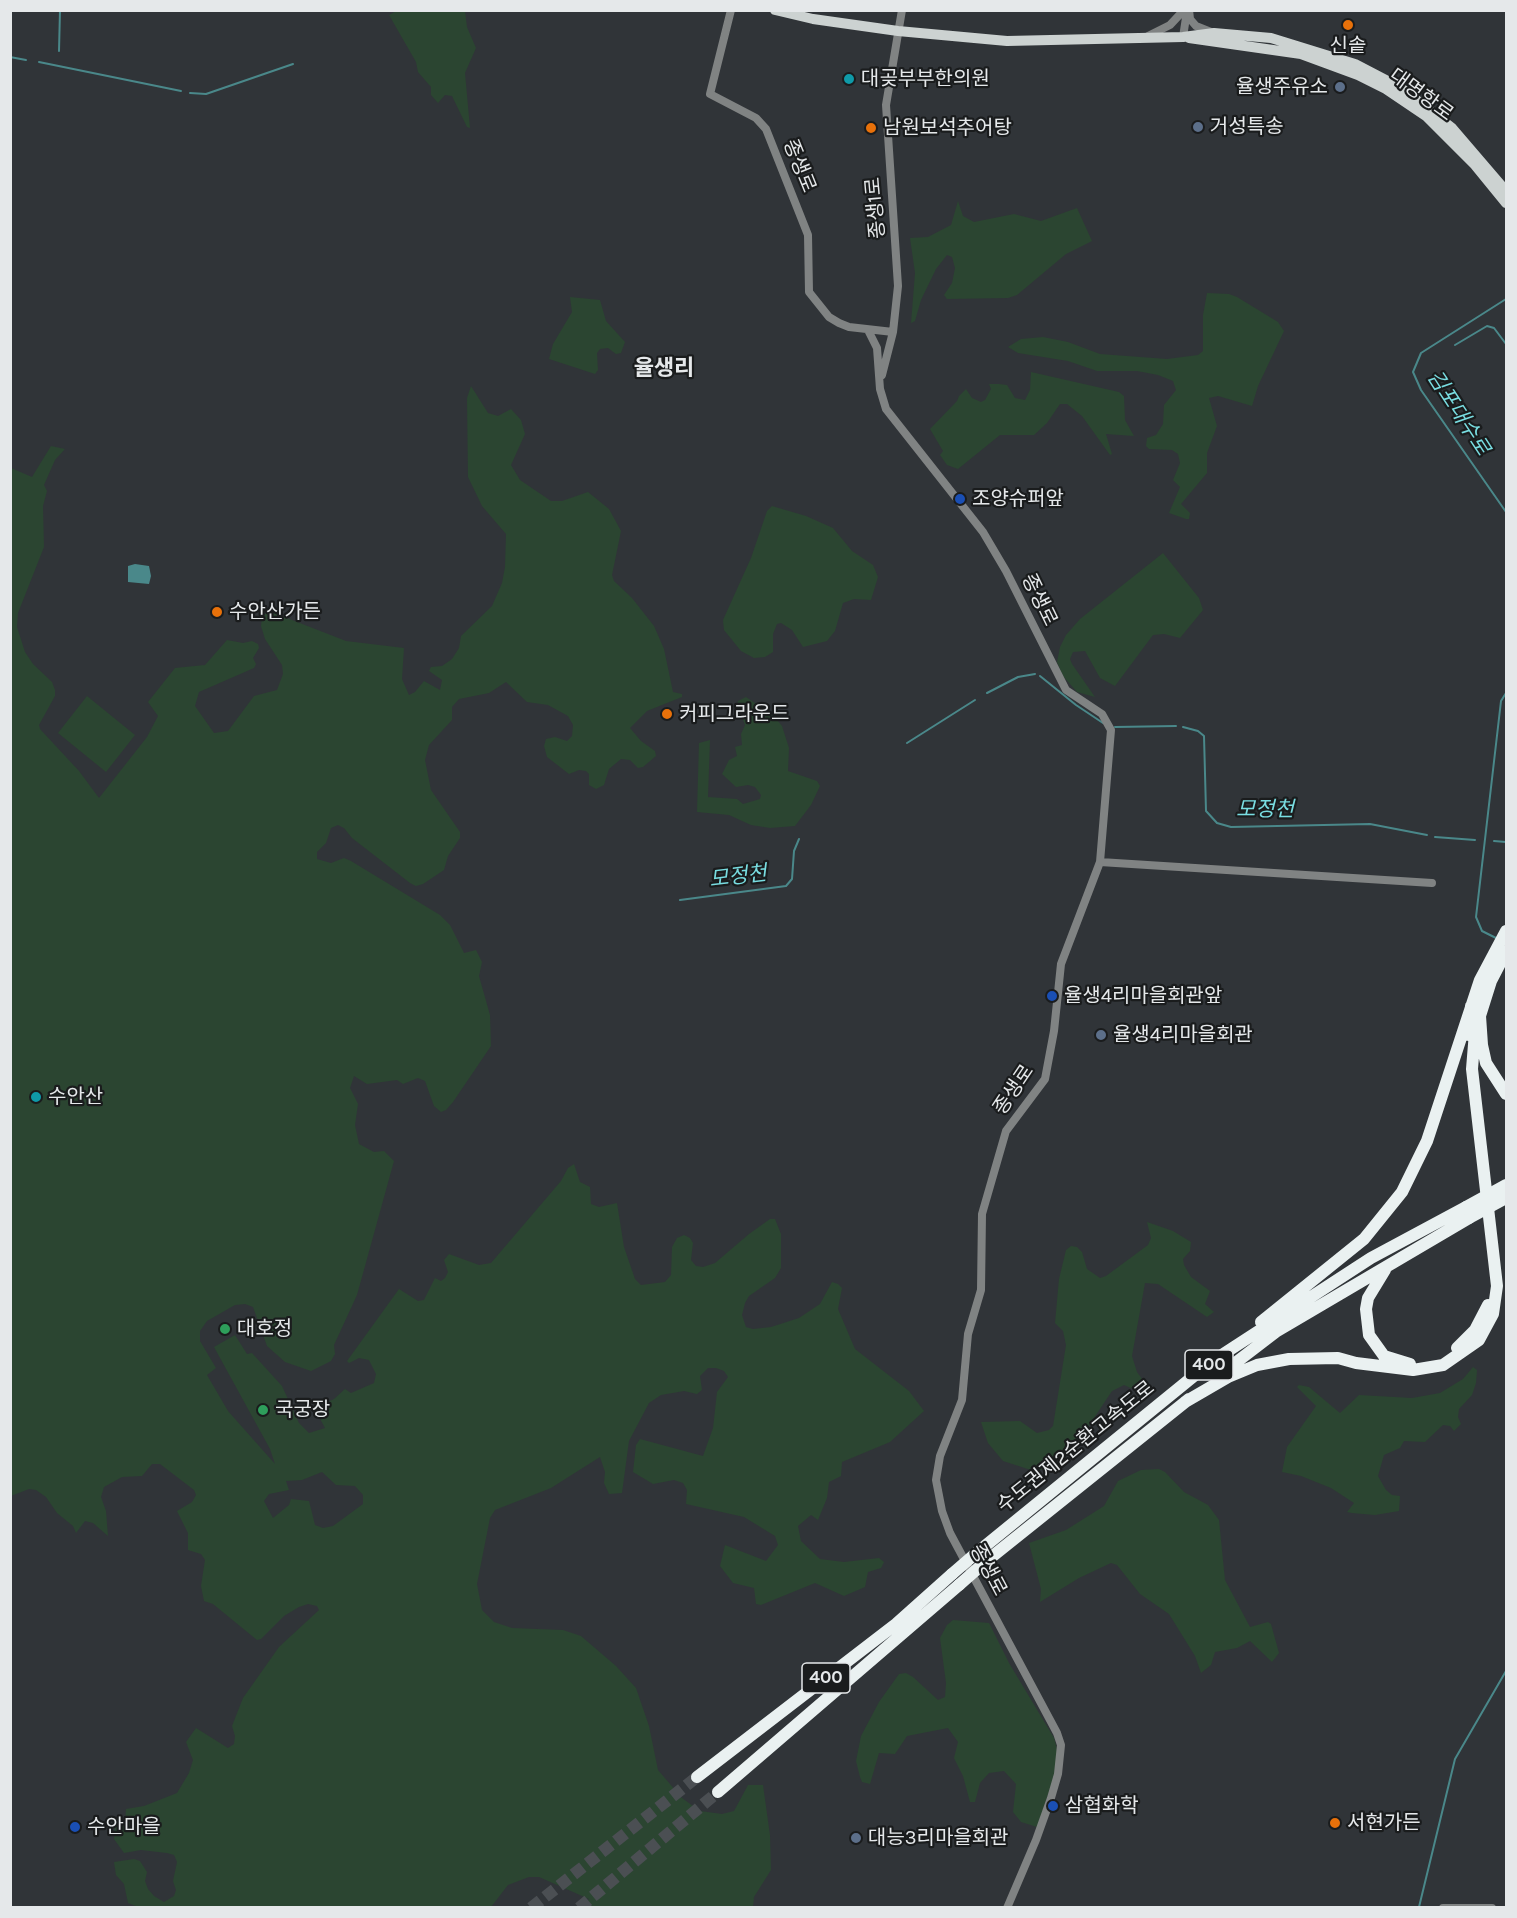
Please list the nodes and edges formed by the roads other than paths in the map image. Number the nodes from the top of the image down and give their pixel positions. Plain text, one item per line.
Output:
1 (731, 10) edge
2 (775, 10) edge
3 (902, 10) edge
4 (1186, 10) edge
5 (897, 31) junction
6 (1214, 33) junction
7 (1183, 37) junction
8 (1145, 38) junction
9 (1506, 191) edge
10 (1506, 203) edge
11 (868, 330) junction
12 (893, 332) junction
13 (880, 381) junction
14 (1100, 862) junction
15 (1432, 883) dead end
16 (1506, 931) edge
17 (1502, 949) edge
18 (1472, 1006) junction
19 (1480, 1016) junction
20 (1506, 1094) edge
21 (1506, 1185) edge
22 (1506, 1198) edge
23 (1468, 1212) junction
24 (1409, 1253) junction
25 (1211, 1362) junction
26 (1185, 1402) junction
27 (979, 1559) junction
28 (955, 1579) junction
29 (697, 1777) tunnel mouth
30 (718, 1792) tunnel mouth
31 (1007, 1908) edge
32 (1443, 1908) edge
33 (1492, 1908) edge

1 - 11 street, 종생로
2 - 5 main road, 대명항로
3 - 5 street
4 - 6 street
4 - 7 street
4 - 8 street
5 - 8 main road, 대명항로
5 - 12 street, 종생1로
6 - 7 main road, 대명항로
6 - 9 main road, 대명항로
7 - 8 main road, 대명항로
7 - 10 main road, 대명항로
11 - 12 street, 종생로
11 - 13 street, 종생로
12 - 13 street, 종생1로
13 - 14 street, 종생로
14 - 15 street
14 - 31 street, 종생로
16 - 17 highway
17 - 18 highway
17 - 19 highway
18 - 24 highway
18 - 25 highway
19 - 20 highway
19 - 26 highway
21 - 23 highway, 수도권제2순환고속도로 / 400, bridge
22 - 23 highway, 수도권제2순환고속도로 / 400, bridge
23 - 24 highway, 수도권제2순환고속도로 / 400
23 - 25 highway, 수도권제2순환고속도로 / 400
24 - 26 highway, 수도권제2순환고속도로 / 400
25 - 27 highway, 수도권제2순환고속도로 / 400
26 - 27 highway, 수도권제2순환고속도로 / 400
27 - 28 highway, 수도권제2순환고속도로 / 400, bridge
28 - 29 highway, 수도권제2순환고속도로 / 400
28 - 30 highway, 수도권제2순환고속도로 / 400
32 - 33 street

